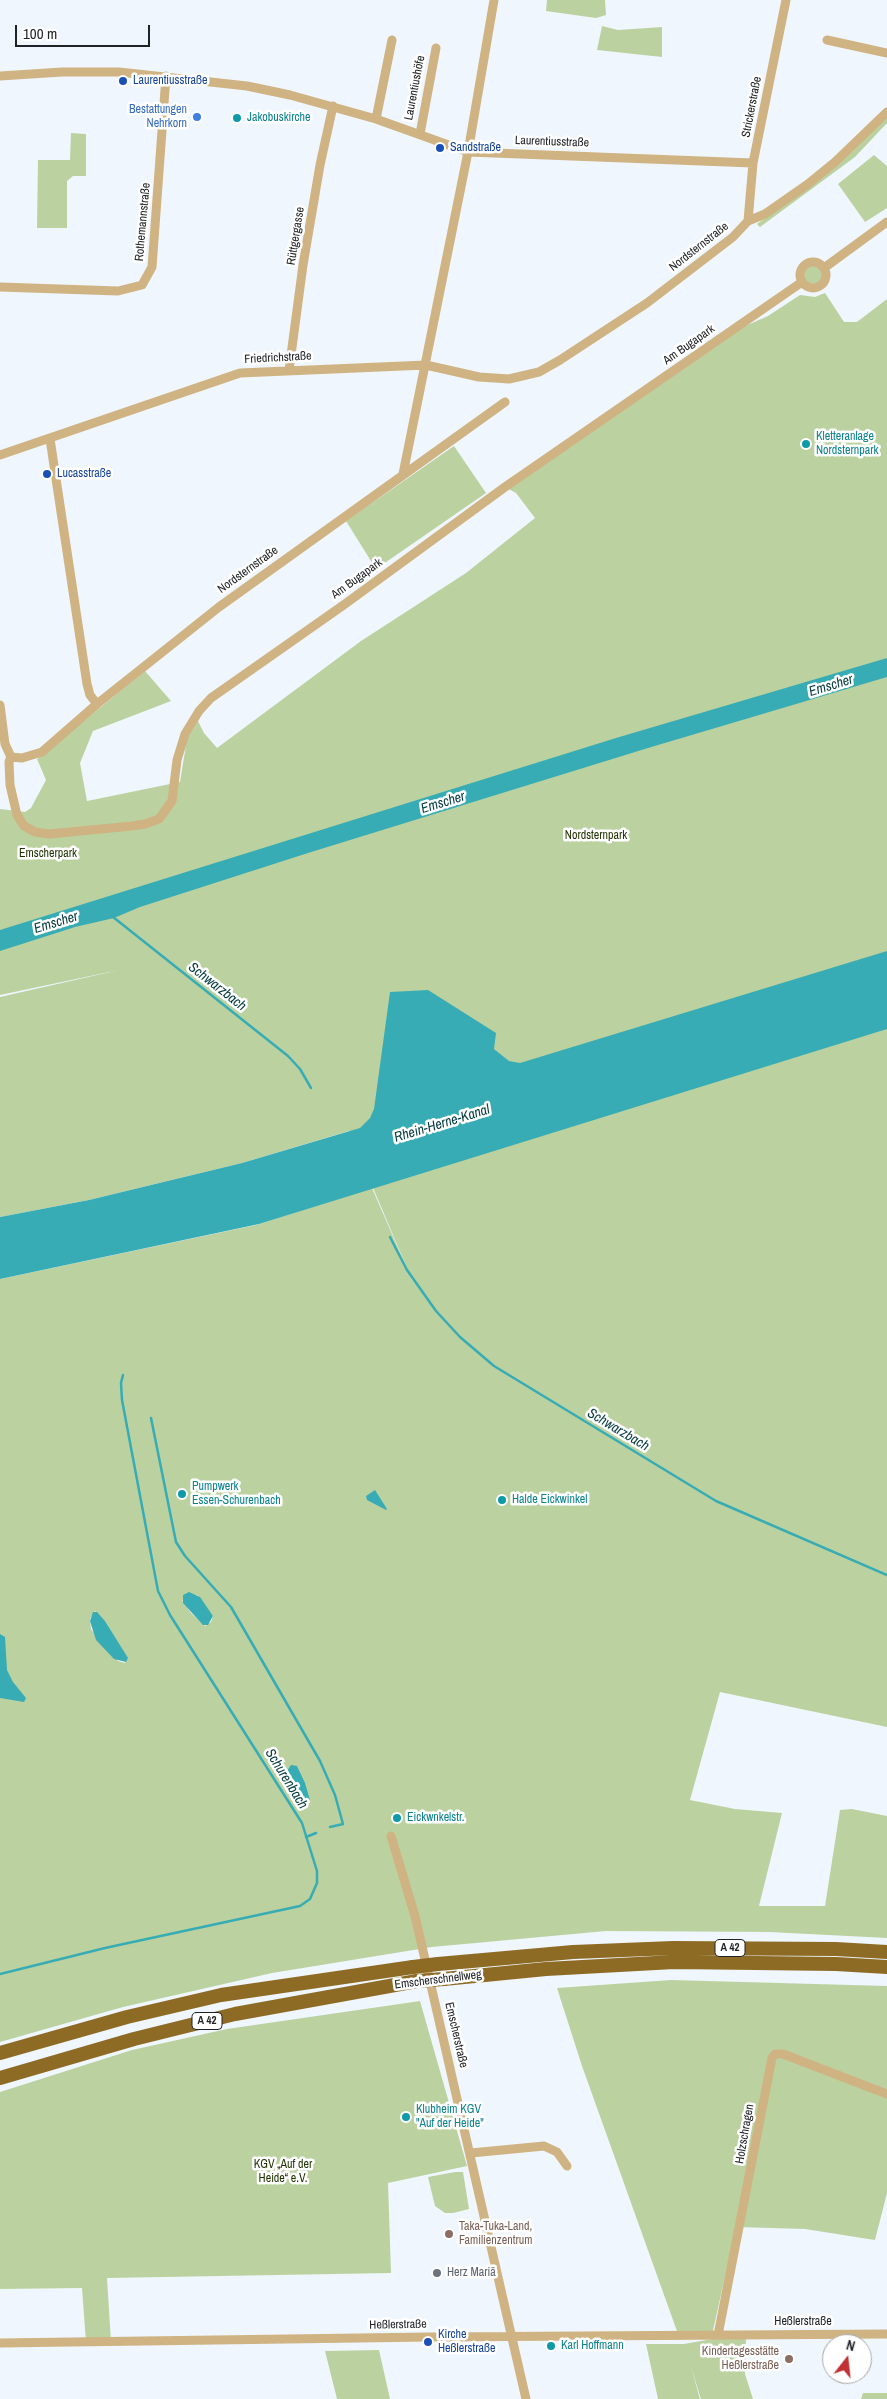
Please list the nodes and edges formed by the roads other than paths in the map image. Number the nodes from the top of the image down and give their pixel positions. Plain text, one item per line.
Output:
1 (494, 0) edge
2 (786, 0) edge
3 (392, 40) dead end
4 (827, 40) dead end
5 (436, 48) dead end
6 (887, 53) edge
7 (0, 76) edge
8 (166, 76) junction
9 (333, 106) junction
10 (887, 112) edge
11 (376, 119) junction
12 (420, 134) junction
13 (468, 152) junction
14 (753, 163) junction
15 (748, 221) junction
16 (887, 222) edge
17 (824, 268) junction
18 (802, 282) junction
19 (0, 287) edge
20 (426, 365) junction
21 (290, 370) junction
22 (539, 372) joint
23 (505, 402) dead end
24 (50, 439) junction
25 (0, 455) edge
26 (403, 474) junction
27 (97, 704) junction
28 (0, 705) edge
29 (11, 757) junction
30 (391, 1836) dead end
31 (887, 1952) edge
32 (887, 1967) edge
33 (0, 2053) edge
34 (0, 2078) edge
35 (887, 2094) edge
36 (471, 2153) junction
37 (567, 2166) dead end
38 (887, 2334) edge
39 (717, 2335) junction
40 (513, 2337) junction
41 (0, 2344) edge
42 (526, 2399) edge

1 - 13 street
2 - 14 street, Strickerstraße
3 - 11 street
4 - 6 street
5 - 12 street, Laurentiushöfe
7 - 8 street, Laurentiusstraße
8 - 9 street, Laurentiusstraße
8 - 19 street, Rothemannstraße
9 - 11 street, Laurentiusstraße
9 - 21 street, Rüttgergasse
10 - 15 street, Nordsternstraße
11 - 12 street, Laurentiusstraße
12 - 13 street, Laurentiusstraße
13 - 14 street, Laurentiusstraße
13 - 20 street
14 - 15 street, Strickerstraße
15 - 22 street, Nordsternstraße
16 - 17 street
17 - 18 street
17 - 18 street
18 - 29 street, Am Bugapark
20 - 21 street, Friedrichstraße
20 - 22 street, Friedrichstraße
20 - 26 street
21 - 24 street, Friedrichstraße
23 - 26 street, Nordsternstraße
24 - 25 street, Friedrichstraße
24 - 27 street
26 - 27 street, Nordsternstraße
27 - 29 street, Nordsternstraße
28 - 29 street, Am Bugapark
30 - 36 street, Emscherstraße
31 - 33 highway, Emscherschnellweg / A 42, bridge
32 - 34 highway, Emscherschnellweg / A 42, bridge
35 - 39 street, Holzschragen
36 - 37 street
36 - 40 street, Emscherstraße
38 - 39 street, Heßlerstraße
39 - 40 street, Heßlerstraße
40 - 41 street, Heßlerstraße
40 - 42 street, Emscherstraße

